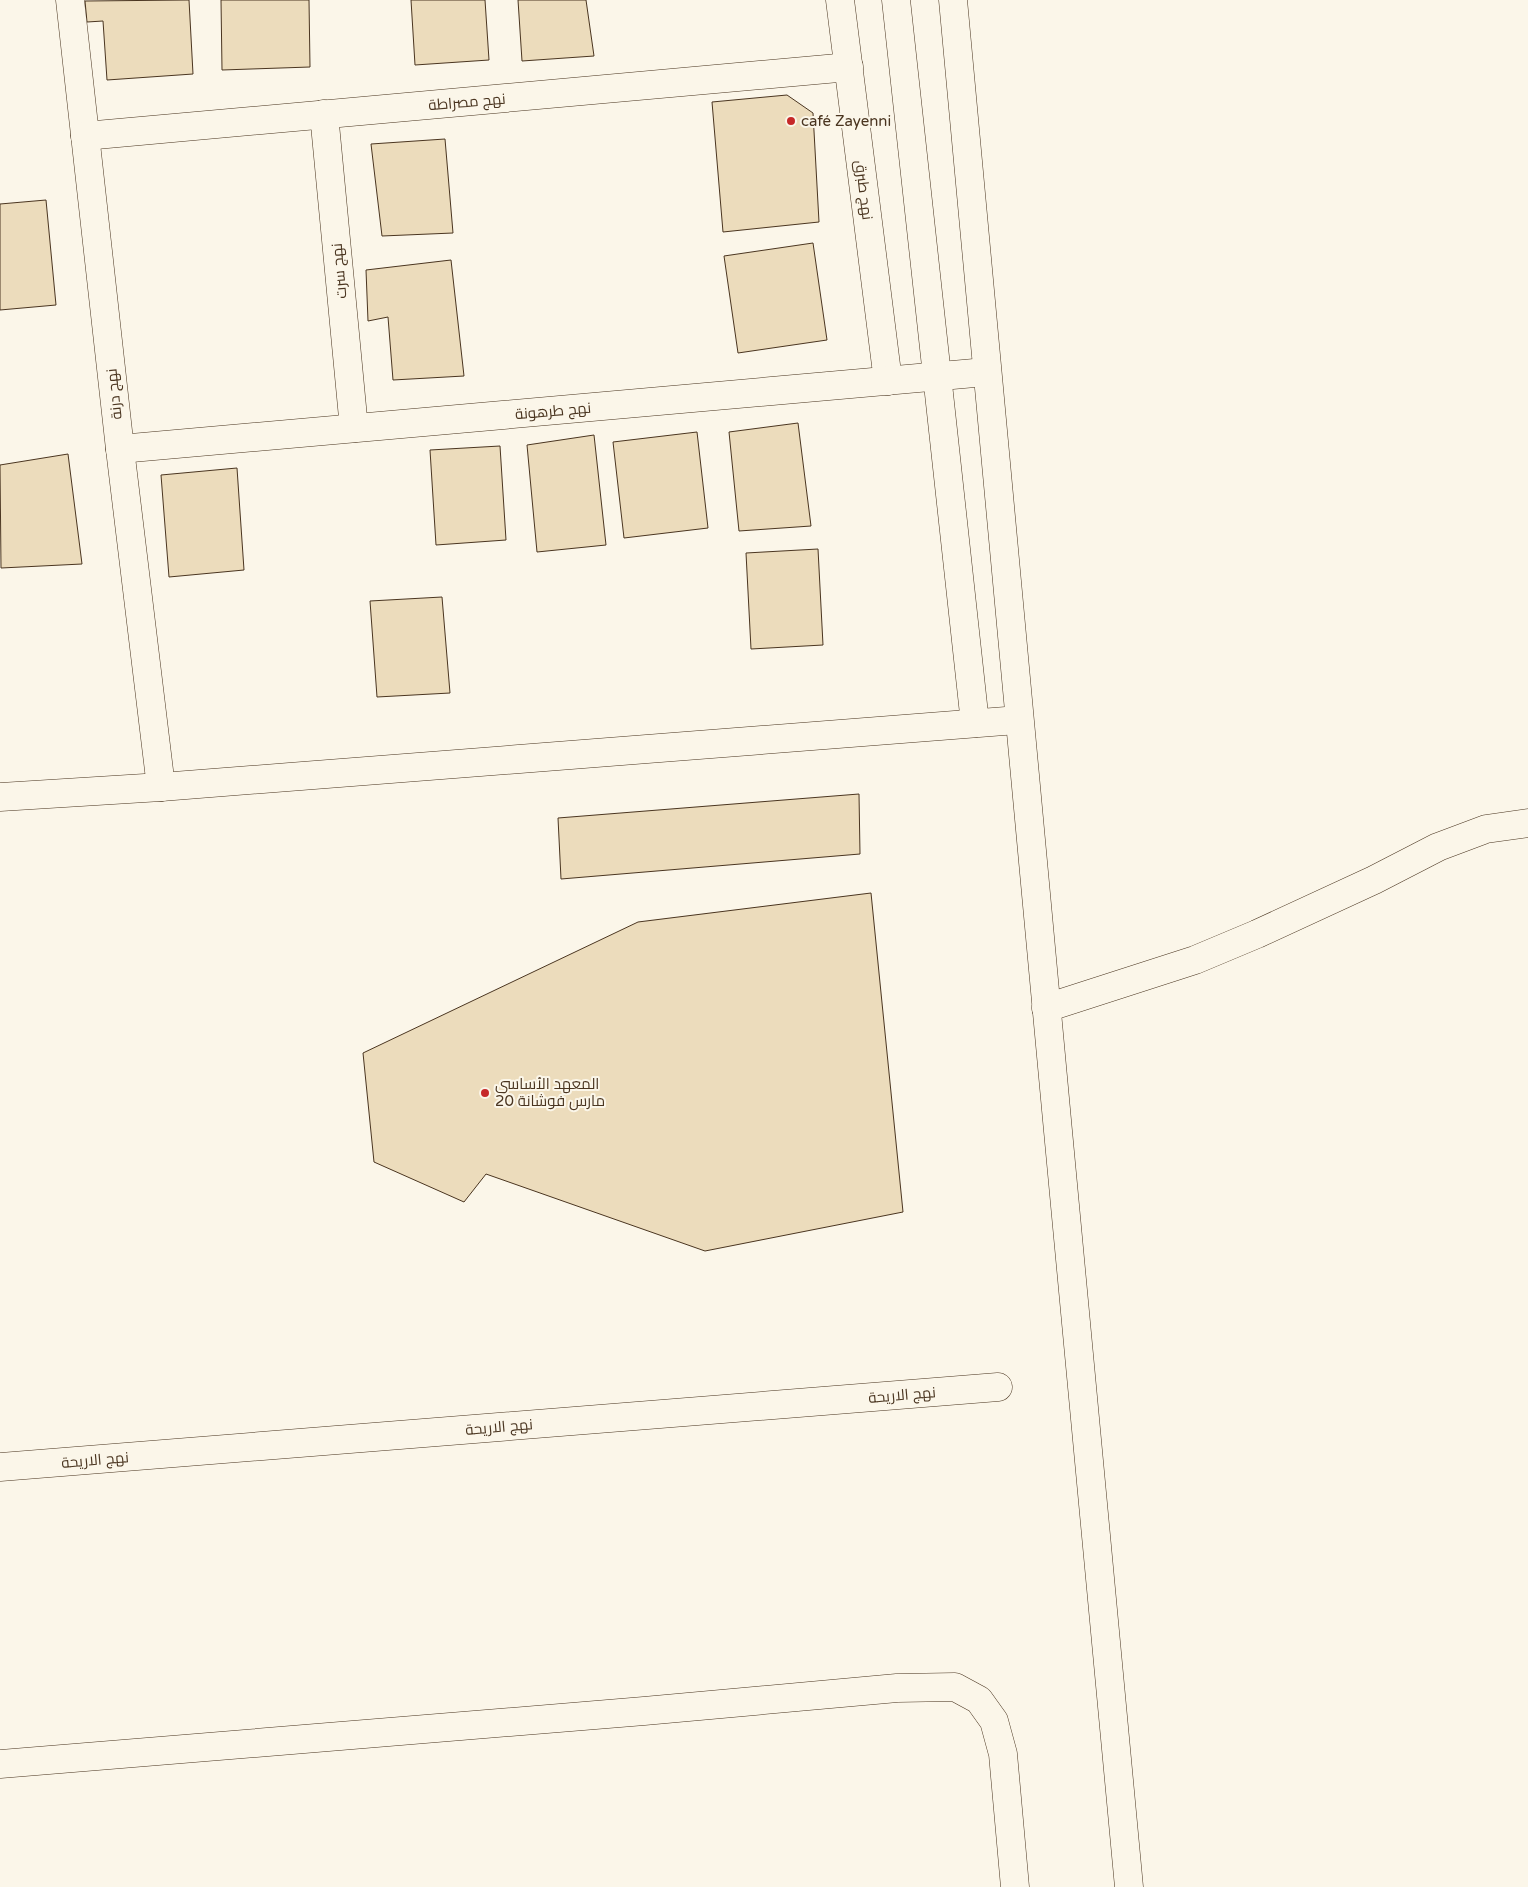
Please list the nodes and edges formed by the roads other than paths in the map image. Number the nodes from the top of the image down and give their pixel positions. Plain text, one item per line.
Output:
1 (70, 0) edge
2 (840, 0) edge
3 (896, 0) edge
4 (953, 0) edge
5 (849, 67) junction
6 (324, 114) junction
7 (85, 136) junction
8 (986, 372) junction
9 (938, 377) junction
10 (888, 381) junction
11 (354, 428) junction
12 (120, 449) junction
13 (1019, 720) junction
14 (975, 723) junction
15 (161, 787) junction
16 (0, 797) edge
17 (1528, 823) edge
18 (1046, 1008) junction
19 (998, 1387) dead end
20 (0, 1467) edge
21 (0, 1764) edge
22 (1015, 1887) edge
23 (1129, 1887) edge

1 - 7 street, نهج درنة
2 - 5 street, نهج طبرق
3 - 9 street
4 - 8 street
5 - 6 street, نهج مصراطة
5 - 10 street, نهج طبرق
6 - 7 street, نهج مصراطة
6 - 11 street, نهج سرت
7 - 12 street, نهج درنة
8 - 9 street, نهج طرهونة
8 - 13 street
9 - 10 street, نهج طرهونة
9 - 14 street
10 - 11 street, نهج طرهونة
11 - 12 street, نهج طرهونة
12 - 15 street, نهج درنة
13 - 14 street
13 - 18 street
14 - 15 street
15 - 16 street
17 - 18 street
18 - 23 street
19 - 20 street, نهج الاريحة
21 - 22 street

